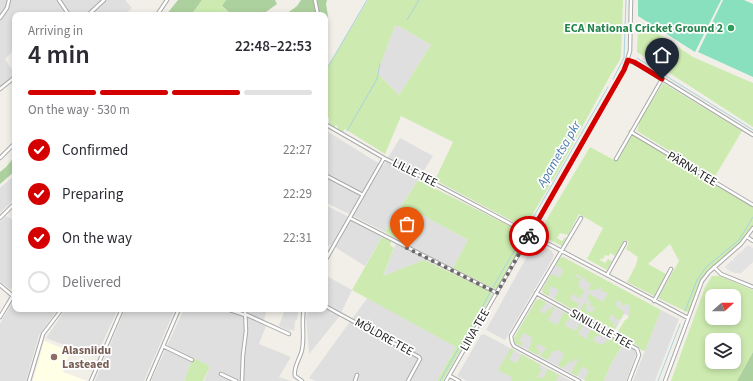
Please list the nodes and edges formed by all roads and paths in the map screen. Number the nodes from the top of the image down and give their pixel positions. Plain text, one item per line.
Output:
1 (9, 0) edge
2 (104, 0) edge
3 (168, 0) edge
4 (315, 0) edge
5 (631, 0) edge
6 (60, 1) edge
7 (67, 12) edge
8 (91, 12) edge
9 (159, 12) edge
10 (317, 12) edge
11 (0, 18) edge
12 (628, 60) junction
13 (12, 79) edge
14 (662, 79) junction
15 (0, 89) edge
16 (328, 126) edge
17 (631, 132) junction
18 (753, 135) edge
19 (12, 146) edge
20 (0, 158) edge
21 (384, 158) junction
22 (616, 159) dead end
23 (328, 176) edge
24 (363, 194) junction
25 (753, 205) edge
26 (12, 207) edge
27 (0, 218) edge
28 (350, 218) junction
29 (581, 218) dead end
30 (753, 228) edge
31 (530, 234) junction
32 (747, 237) junction
33 (753, 241) edge
34 (626, 243) dead end
35 (561, 251) junction
36 (328, 256) edge
37 (714, 267) junction
38 (671, 269) dead end
39 (607, 275) junction
40 (0, 285) edge
41 (753, 287) edge
42 (497, 293) junction
43 (536, 293) junction
44 (12, 295) edge
45 (12, 298) edge
46 (654, 301) junction
47 (328, 308) edge
48 (60, 312) edge
49 (121, 312) edge
50 (178, 312) edge
51 (238, 312) edge
52 (304, 312) edge
53 (245, 314) junction
54 (0, 317) edge
55 (688, 318) junction
56 (288, 334) dead end
57 (163, 346) junction
58 (192, 360) dead end
59 (221, 374) dead end
60 (357, 375) dead end
61 (450, 376) junction
62 (29, 381) edge
63 (91, 381) edge
64 (148, 381) edge
65 (236, 381) edge
66 (242, 381) edge
67 (302, 381) edge
68 (355, 381) edge
69 (408, 381) edge
70 (446, 381) edge
71 (459, 381) edge
72 (579, 381) edge
73 (629, 381) edge
74 (665, 381) edge

1 - 11 street
2 - 8 street
3 - 9 street
4 - 10 street
5 - 12 street, LIIVA TEE
6 - 7 street
12 - 14 street
12 - 31 street, LIIVA TEE
13 - 15 street
14 - 17 street
14 - 18 street
16 - 21 street
17 - 22 street
17 - 25 street, PÄRNA TEE
19 - 20 street
21 - 24 street, LILLE TEE
21 - 31 street, LILLE TEE
23 - 24 street
24 - 28 street, LILLE TEE
26 - 27 street
28 - 36 street, LILLE TEE
28 - 42 street
29 - 35 street
30 - 32 street
31 - 35 street, LILLE TEE
31 - 42 street, LIIVA TEE
32 - 33 street
32 - 37 street
34 - 39 street
35 - 39 street, LILLE TEE
35 - 43 street
37 - 41 street
37 - 55 street
38 - 46 street
39 - 46 street, LILLE TEE
40 - 44 street
42 - 61 street, LIIVA TEE
43 - 72 street
43 - 73 street, SINILILLE TEE
45 - 54 street
46 - 55 street, LILLE TEE
47 - 69 street, MÖLDRE TEE
48 - 62 street
49 - 63 street
50 - 57 street
51 - 53 street
52 - 67 street
53 - 56 street
53 - 66 street
55 - 74 street
57 - 58 street
57 - 64 street
59 - 65 street
60 - 68 street
61 - 70 street, LIIVA TEE
61 - 71 street

